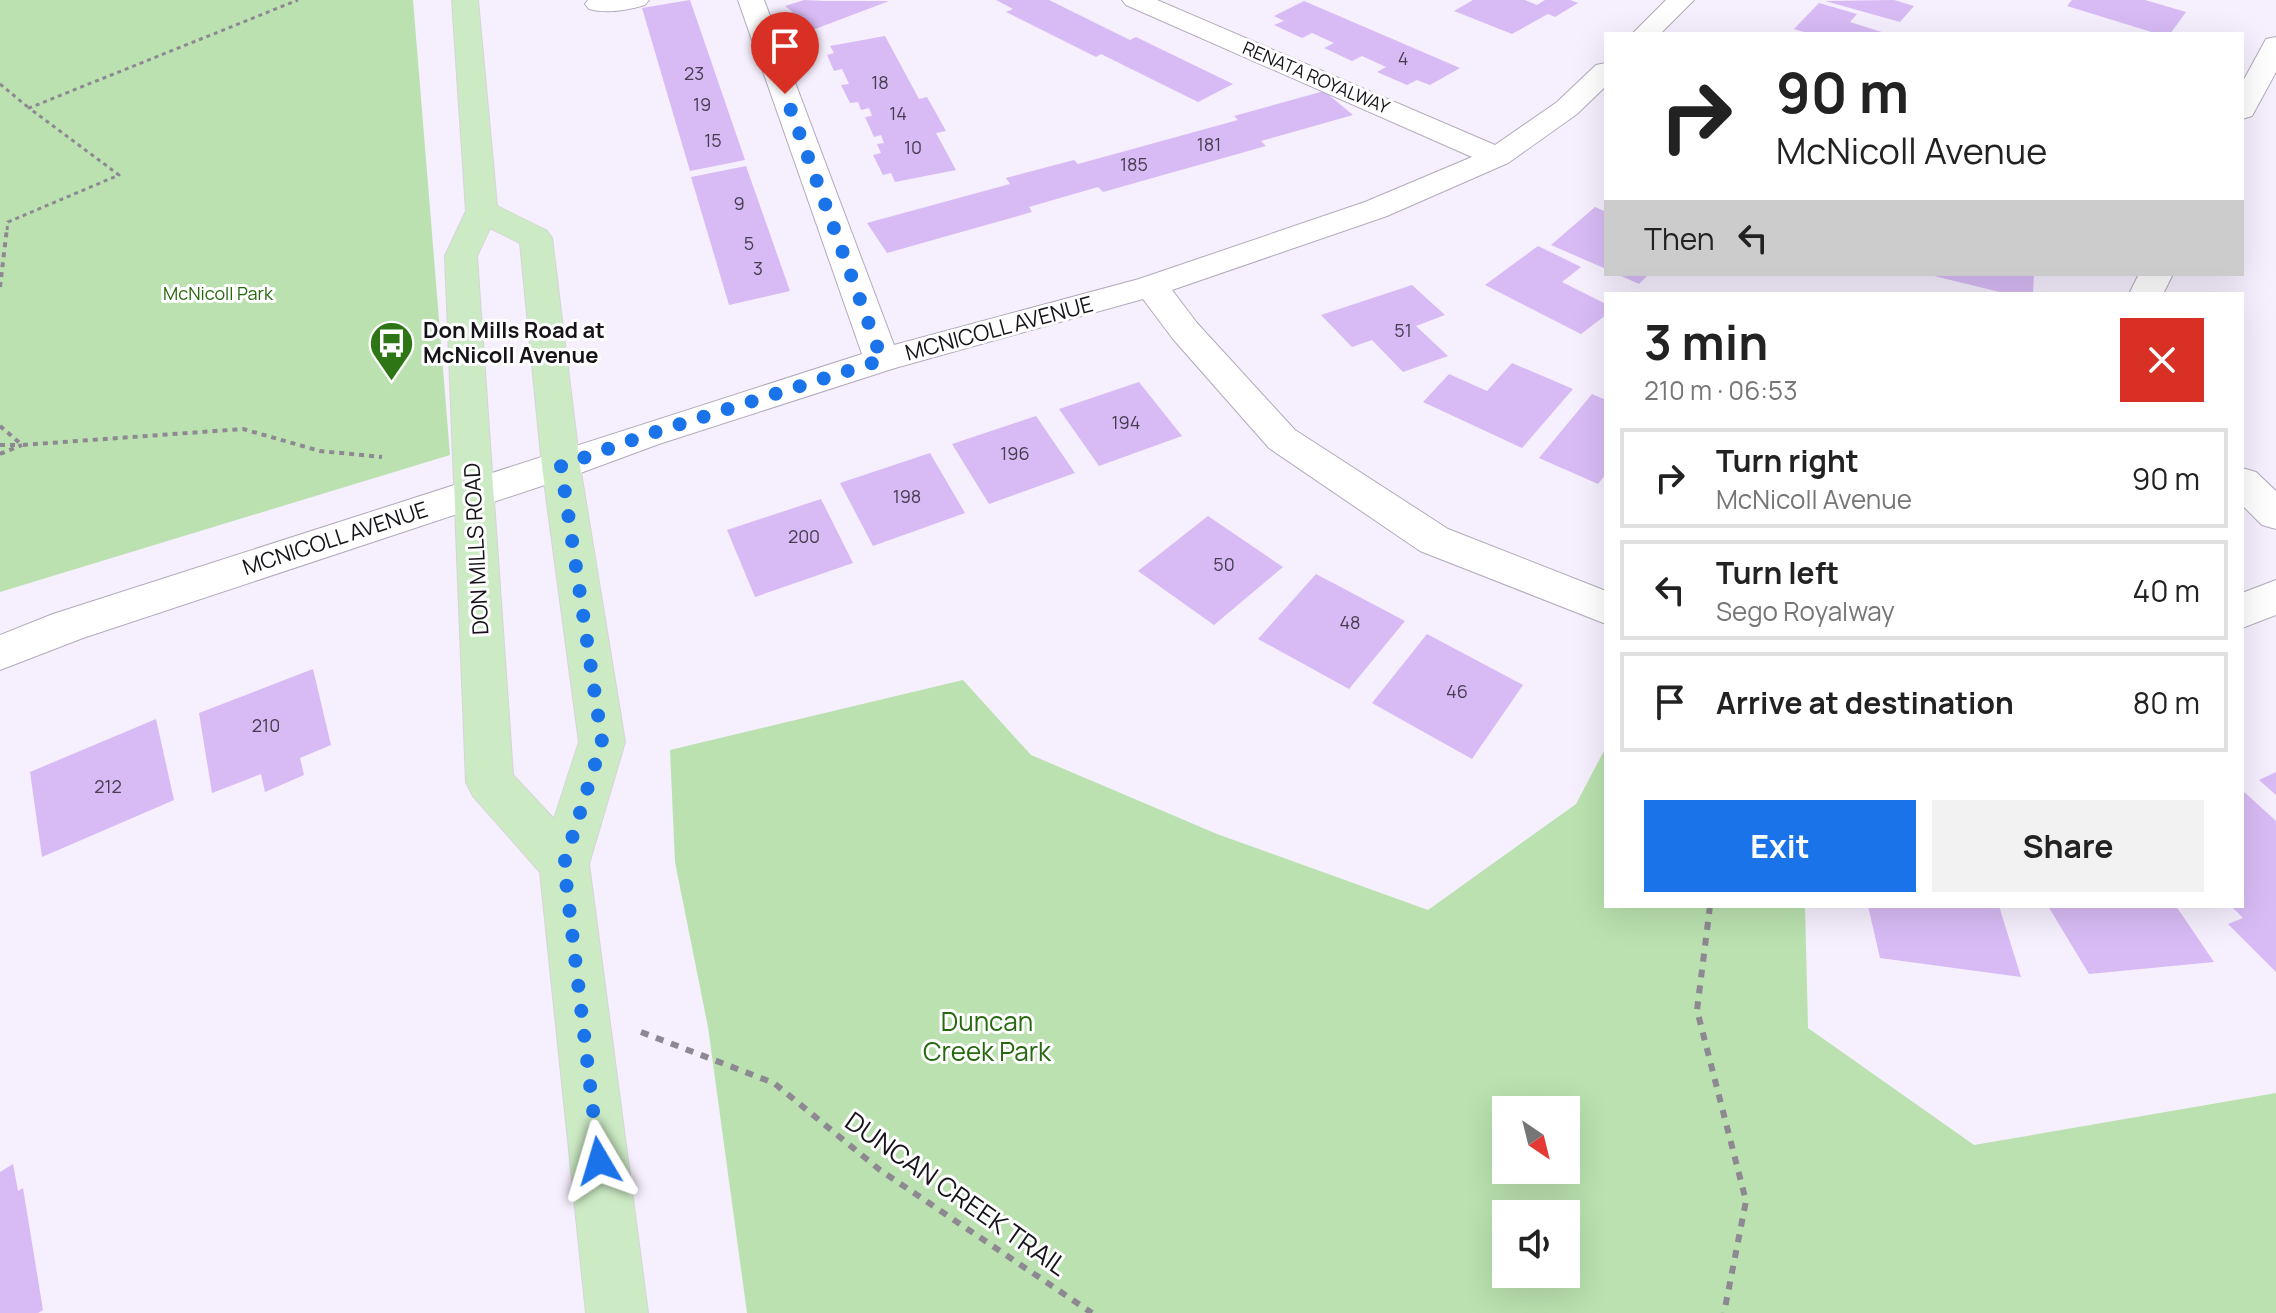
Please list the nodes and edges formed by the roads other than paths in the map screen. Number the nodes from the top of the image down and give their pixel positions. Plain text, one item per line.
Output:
1 (465, 0) edge
2 (636, 0) edge
3 (751, 0) edge
4 (1135, 0) edge
5 (1681, 0) edge
6 (598, 4) dead end
7 (1647, 32) edge
8 (2276, 45) edge
9 (1604, 73) edge
10 (2244, 106) edge
11 (1497, 157) junction
12 (482, 211) junction
13 (1151, 286) junction
14 (882, 360) junction
15 (561, 466) junction
16 (2244, 484) edge
17 (472, 493) junction
18 (2276, 515) edge
19 (2276, 596) edge
20 (1604, 607) edge
21 (2244, 611) edge
22 (0, 653) edge
23 (564, 864) junction
24 (617, 1313) edge

1 - 12 main road, DON MILLS ROAD
2 - 6 street
3 - 14 street
4 - 11 street, RENATA ROYALWAY
5 - 7 street
8 - 10 street
9 - 11 street, MCNICOLL AVENUE
11 - 13 street, MCNICOLL AVENUE
12 - 15 main road
12 - 17 main road, DON MILLS ROAD
13 - 14 street, MCNICOLL AVENUE
13 - 20 street
14 - 15 street, MCNICOLL AVENUE
15 - 17 street, MCNICOLL AVENUE
15 - 23 main road
16 - 18 street
17 - 22 street, MCNICOLL AVENUE
17 - 23 main road, DON MILLS ROAD
19 - 21 street
23 - 24 main road

